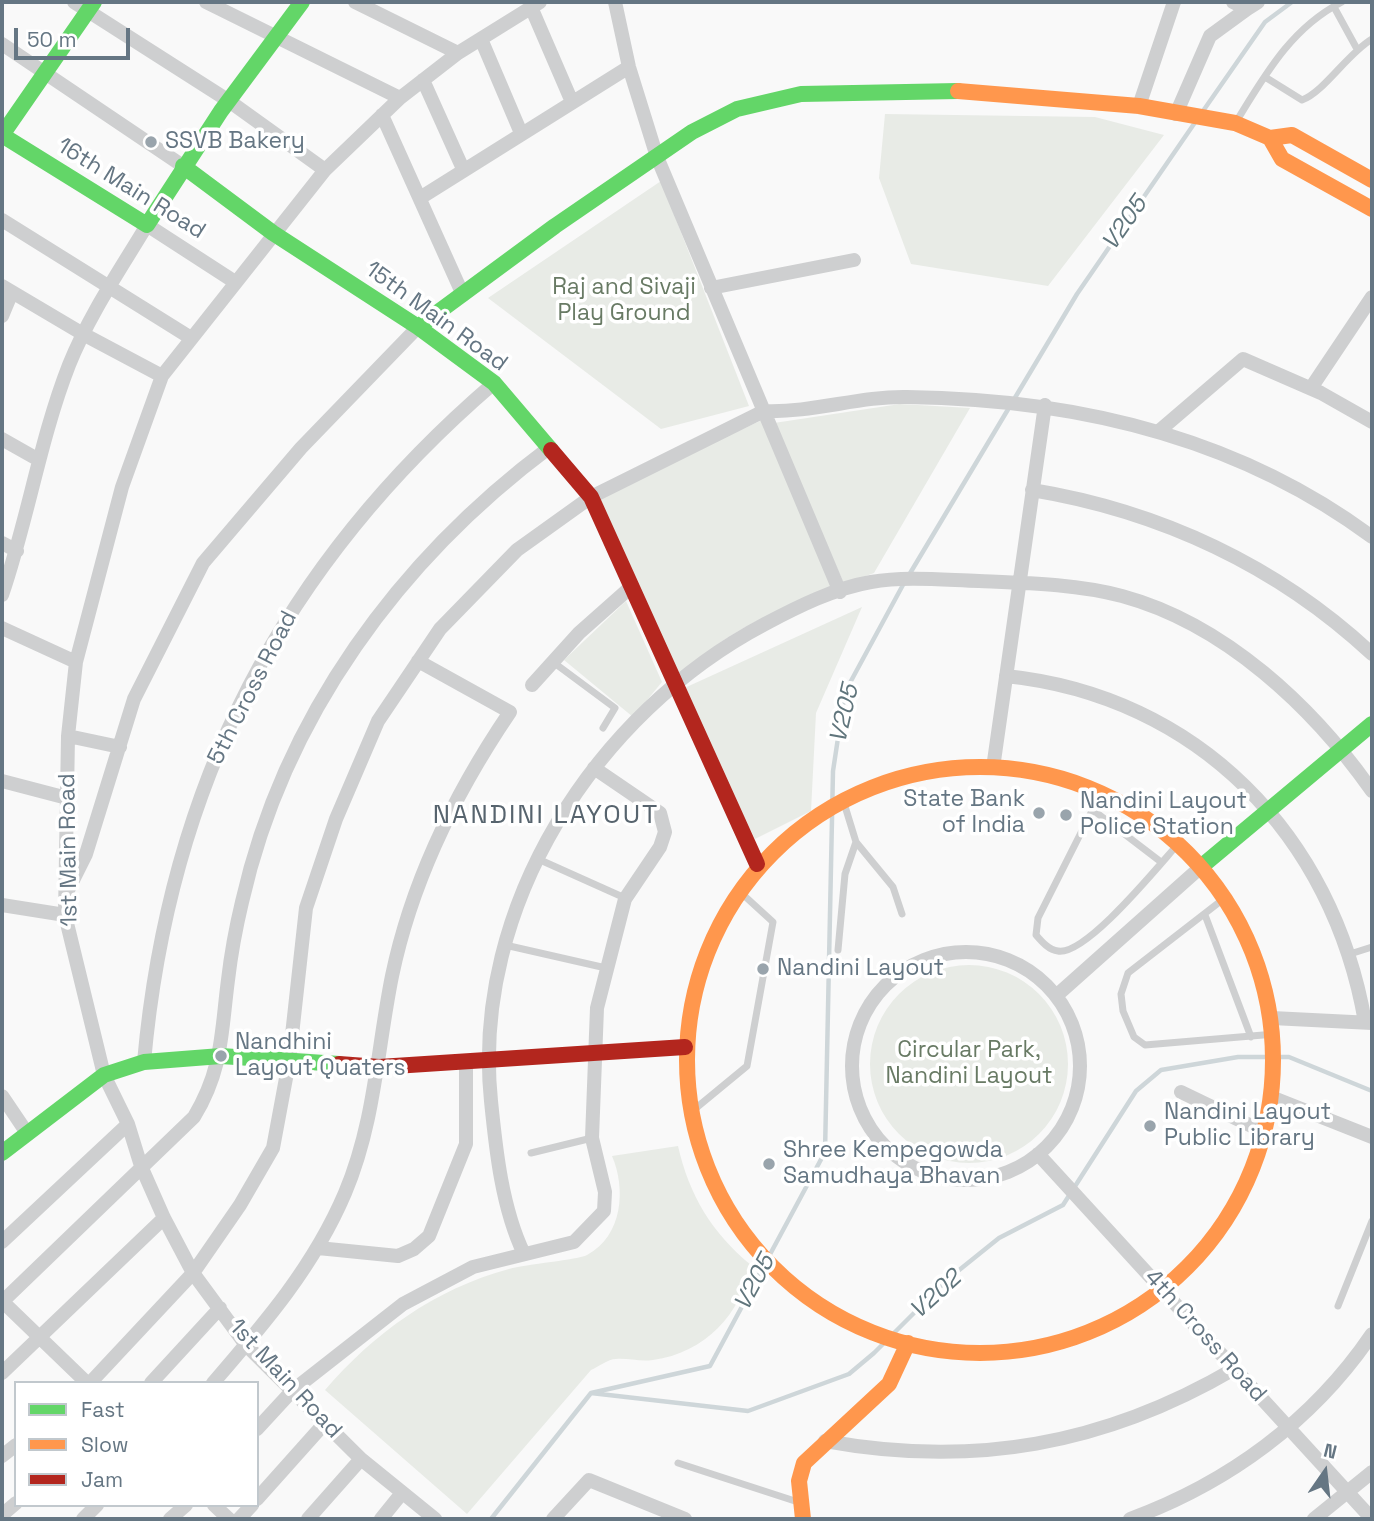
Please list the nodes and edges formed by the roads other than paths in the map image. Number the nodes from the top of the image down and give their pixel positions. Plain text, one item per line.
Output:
1 (206, 2) edge
2 (302, 2) edge
3 (355, 2) edge
4 (615, 2) edge
5 (1174, 2) edge
6 (1233, 2) edge
7 (1342, 2) edge
8 (536, 4) edge
9 (85, 5) edge
10 (1253, 5) edge
11 (1334, 7) junction
12 (274, 36) junction
13 (481, 39) junction
14 (1372, 40) edge
15 (2, 44) edge
16 (1357, 49) junction
17 (457, 53) junction
18 (629, 67) junction
19 (43, 75) junction
20 (1265, 76) junction
21 (423, 80) junction
22 (400, 98) junction
23 (229, 101) junction
24 (572, 102) junction
25 (1139, 106) junction
26 (382, 115) junction
27 (1191, 116) junction
28 (1235, 123) junction
29 (521, 133) junction
30 (2, 135) edge
31 (1270, 138) junction
32 (657, 157) junction
33 (183, 166) junction
34 (463, 169) junction
35 (325, 170) junction
36 (1372, 180) edge
37 (420, 198) junction
38 (1372, 209) edge
39 (2, 220) edge
40 (147, 225) junction
41 (273, 233) junction
42 (854, 260) dead end
43 (235, 282) junction
44 (111, 286) junction
45 (711, 288) junction
46 (5, 293) edge
47 (463, 295) junction
48 (1372, 297) edge
49 (2, 316) edge
50 (418, 327) junction
51 (82, 334) junction
52 (191, 338) junction
53 (162, 376) junction
54 (494, 383) junction
55 (1311, 388) junction
56 (1045, 405) junction
57 (764, 411) junction
58 (1372, 422) edge
59 (1159, 431) junction
60 (2, 439) edge
61 (550, 447) junction
62 (39, 460) junction
63 (1032, 490) junction
64 (591, 497) junction
65 (1372, 537) edge
66 (2, 543) edge
67 (17, 551) junction
68 (1020, 582) junction
69 (632, 586) junction
70 (839, 592) junction
71 (2, 595) edge
72 (2, 628) edge
73 (1372, 654) edge
74 (418, 661) junction
75 (552, 661) junction
76 (76, 662) junction
77 (1006, 676) junction
78 (532, 685) dead end
79 (676, 685) junction
80 (1372, 724) edge
81 (603, 728) dead end
82 (68, 736) junction
83 (120, 747) junction
84 (1341, 750) junction
85 (594, 768) junction
86 (993, 768) junction
87 (2, 781) edge
88 (1372, 791) edge
89 (1101, 793) junction
90 (66, 798) junction
91 (844, 803) junction
92 (1093, 810) junction
93 (1269, 810) junction
94 (856, 842) junction
95 (1179, 843) junction
96 (538, 859) junction
97 (1161, 862) junction
98 (757, 864) junction
99 (1202, 866) junction
100 (738, 890) junction
101 (66, 894) junction
102 (1226, 897) junction
103 (625, 899) junction
104 (2, 905) edge
105 (902, 914) dead end
106 (65, 915) junction
107 (1205, 915) junction
108 (505, 945) junction
109 (1372, 947) edge
110 (838, 950) dead end
111 (1350, 954) junction
112 (607, 968) junction
113 (1056, 996) junction
114 (1272, 1018) junction
115 (1368, 1023) edge
116 (1251, 1037) junction
117 (1275, 1040) junction
118 (685, 1047) junction
119 (593, 1054) junction
120 (221, 1056) junction
121 (486, 1060) junction
122 (144, 1062) junction
123 (289, 1062) junction
124 (466, 1062) junction
125 (379, 1067) junction
126 (104, 1075) junction
127 (1181, 1092) dead end
128 (2, 1096) edge
129 (1271, 1097) junction
130 (690, 1113) junction
131 (128, 1124) junction
132 (1262, 1132) junction
133 (27, 1133) junction
134 (1372, 1137) edge
135 (592, 1138) junction
136 (2, 1153) edge
137 (531, 1153) dead end
138 (1038, 1154) junction
139 (141, 1166) junction
140 (164, 1218) junction
141 (1372, 1221) edge
142 (2, 1242) edge
143 (318, 1248) junction
144 (524, 1254) junction
145 (194, 1273) junction
146 (1163, 1291) junction
147 (1338, 1306) dead end
148 (4, 1308) edge
149 (220, 1308) junction
150 (1372, 1334) edge
151 (40, 1339) junction
152 (903, 1342) junction
153 (246, 1345) junction
154 (1234, 1369) junction
155 (2, 1373) edge
156 (87, 1381) edge
157 (91, 1381) edge
158 (153, 1381) edge
159 (215, 1381) edge
160 (292, 1391) junction
161 (324, 1424) junction
162 (259, 1427) edge
163 (1289, 1429) junction
164 (825, 1441) junction
165 (361, 1459) junction
166 (678, 1463) dead end
167 (1372, 1472) edge
168 (402, 1493) junction
169 (1348, 1493) junction
170 (259, 1497) edge
171 (184, 1507) edge
172 (216, 1507) edge
173 (805, 1514) edge
174 (170, 1519) edge
175 (229, 1519) edge
176 (308, 1519) edge
177 (381, 1519) edge
178 (435, 1519) edge
179 (553, 1519) edge
180 (685, 1519) edge
181 (1130, 1519) edge
182 (1314, 1519) edge
183 (1372, 1519) edge

1 - 12 street
2 - 12 street
3 - 17 street
4 - 18 street
5 - 25 street
6 - 10 street
7 - 11 lane
8 - 13 street, 1st Main Road
8 - 24 street
9 - 19 street
9 - 23 street
10 - 27 street
11 - 16 lane
11 - 20 lane
12 - 22 street
12 - 23 street
13 - 17 street, 1st Main Road
13 - 29 street
14 - 16 lane
15 - 19 street, 15th Main Road
16 - 20 lane
17 - 21 street, 1st Main Road
18 - 24 street
18 - 32 street
19 - 30 street
19 - 33 street, 15th Main Road
20 - 28 lane
21 - 22 street, 1st Main Road
21 - 34 street
22 - 26 street, 1st Main Road
23 - 33 street
23 - 35 street
24 - 29 street
25 - 27 street
25 - 32 street
26 - 35 street, 1st Main Road
26 - 37 street
27 - 28 street
28 - 31 street
29 - 34 street
30 - 40 street, 16th Main Road
31 - 36 street
31 - 38 street
32 - 45 street
32 - 47 street
33 - 40 street
33 - 41 street, 15th Main Road
34 - 37 street
35 - 41 street, 1st Main Road
37 - 47 street
39 - 44 street
40 - 43 street, 16th Main Road
40 - 44 street
41 - 43 street, 1st Main Road
41 - 50 street, 15th Main Road
42 - 45 street
43 - 52 street, 1st Main Road
44 - 51 street
44 - 52 street
45 - 57 street
46 - 49 street
46 - 51 street
47 - 50 street
48 - 55 street
50 - 54 street, 15th Main Road
50 - 83 street
51 - 53 street
51 - 62 street
52 - 53 street, 1st Main Road
53 - 76 street, 1st Main Road
54 - 61 street, 15th Main Road
54 - 122 street, 5th Cross Road
55 - 58 street
55 - 59 street
56 - 57 street
56 - 59 street
56 - 63 street
57 - 64 street
57 - 70 street
59 - 65 street
60 - 62 street
61 - 64 street, 15th Main Road
61 - 120 street
62 - 67 street
63 - 68 street
63 - 73 street
64 - 69 street, 15th Main Road
64 - 74 street
66 - 67 street
67 - 71 street
68 - 70 street
68 - 77 street
68 - 84 street
69 - 75 street
69 - 79 street, 15th Main Road
70 - 79 street
72 - 76 street
74 - 123 street
74 - 125 street
75 - 78 street
75 - 81 lane
76 - 82 street, 1st Main Road
77 - 86 street
77 - 93 street
79 - 85 street
79 - 98 street, 15th Main Road
80 - 84 street
82 - 83 street
82 - 90 street, 1st Main Road
83 - 101 street
84 - 88 street
84 - 93 street
85 - 96 street
85 - 103 street
86 - 89 street
86 - 91 street
87 - 90 street
89 - 92 lane
89 - 95 street
90 - 101 street, 1st Main Road
91 - 94 lane
91 - 98 street
92 - 97 lane
92 - 97 lane
93 - 99 street
93 - 111 street
94 - 105 lane
94 - 110 lane
95 - 97 lane
95 - 99 street
96 - 103 lane
96 - 108 street
98 - 100 street
99 - 102 street
99 - 113 street
100 - 118 street
100 - 130 lane
101 - 106 street, 1st Main Road
102 - 107 lane
102 - 114 street
103 - 112 street
104 - 106 street
106 - 126 street, 1st Main Road
107 - 116 lane
107 - 116 lane
108 - 112 lane
108 - 121 street
109 - 111 lane
111 - 115 street
112 - 119 street
113 - 138 street
113 - 138 street
114 - 115 street
114 - 117 street
116 - 117 lane
117 - 129 street
118 - 119 street
118 - 130 street
119 - 121 street
119 - 135 street
120 - 122 street
120 - 123 street
120 - 139 street
121 - 124 street
121 - 144 street
122 - 126 street
123 - 125 street
123 - 145 street
124 - 125 street
124 - 143 street
125 - 143 street
126 - 131 street, 1st Main Road
126 - 133 street
127 - 132 street
128 - 133 street
129 - 132 street
129 - 134 street
130 - 152 street
131 - 139 street, 1st Main Road
131 - 142 street
132 - 146 street
133 - 136 street
135 - 137 lane
135 - 144 street
138 - 146 street, 4th Cross Road
139 - 140 street, 1st Main Road
139 - 148 street
140 - 145 street, 1st Main Road
140 - 151 street
141 - 147 lane
143 - 153 street
144 - 160 street
145 - 149 street, 1st Main Road
145 - 157 street
146 - 152 street
146 - 154 street, 4th Cross Road
148 - 151 street
149 - 153 street, 1st Main Road
149 - 158 street
150 - 163 street
151 - 155 street
151 - 156 street
152 - 164 street
153 - 159 street
153 - 160 street, 1st Main Road
154 - 163 street, 4th Cross Road
154 - 164 street
160 - 161 street, 1st Main Road
160 - 162 street
161 - 165 street, 1st Main Road
161 - 170 street
163 - 169 street, 4th Cross Road
163 - 181 street
164 - 173 street
165 - 168 street, 1st Main Road
165 - 176 street
166 - 173 lane
167 - 169 street
168 - 177 street
168 - 178 street, 1st Main Road
169 - 182 street
169 - 183 street, 4th Cross Road
171 - 174 street
172 - 175 street
179 - 180 street

